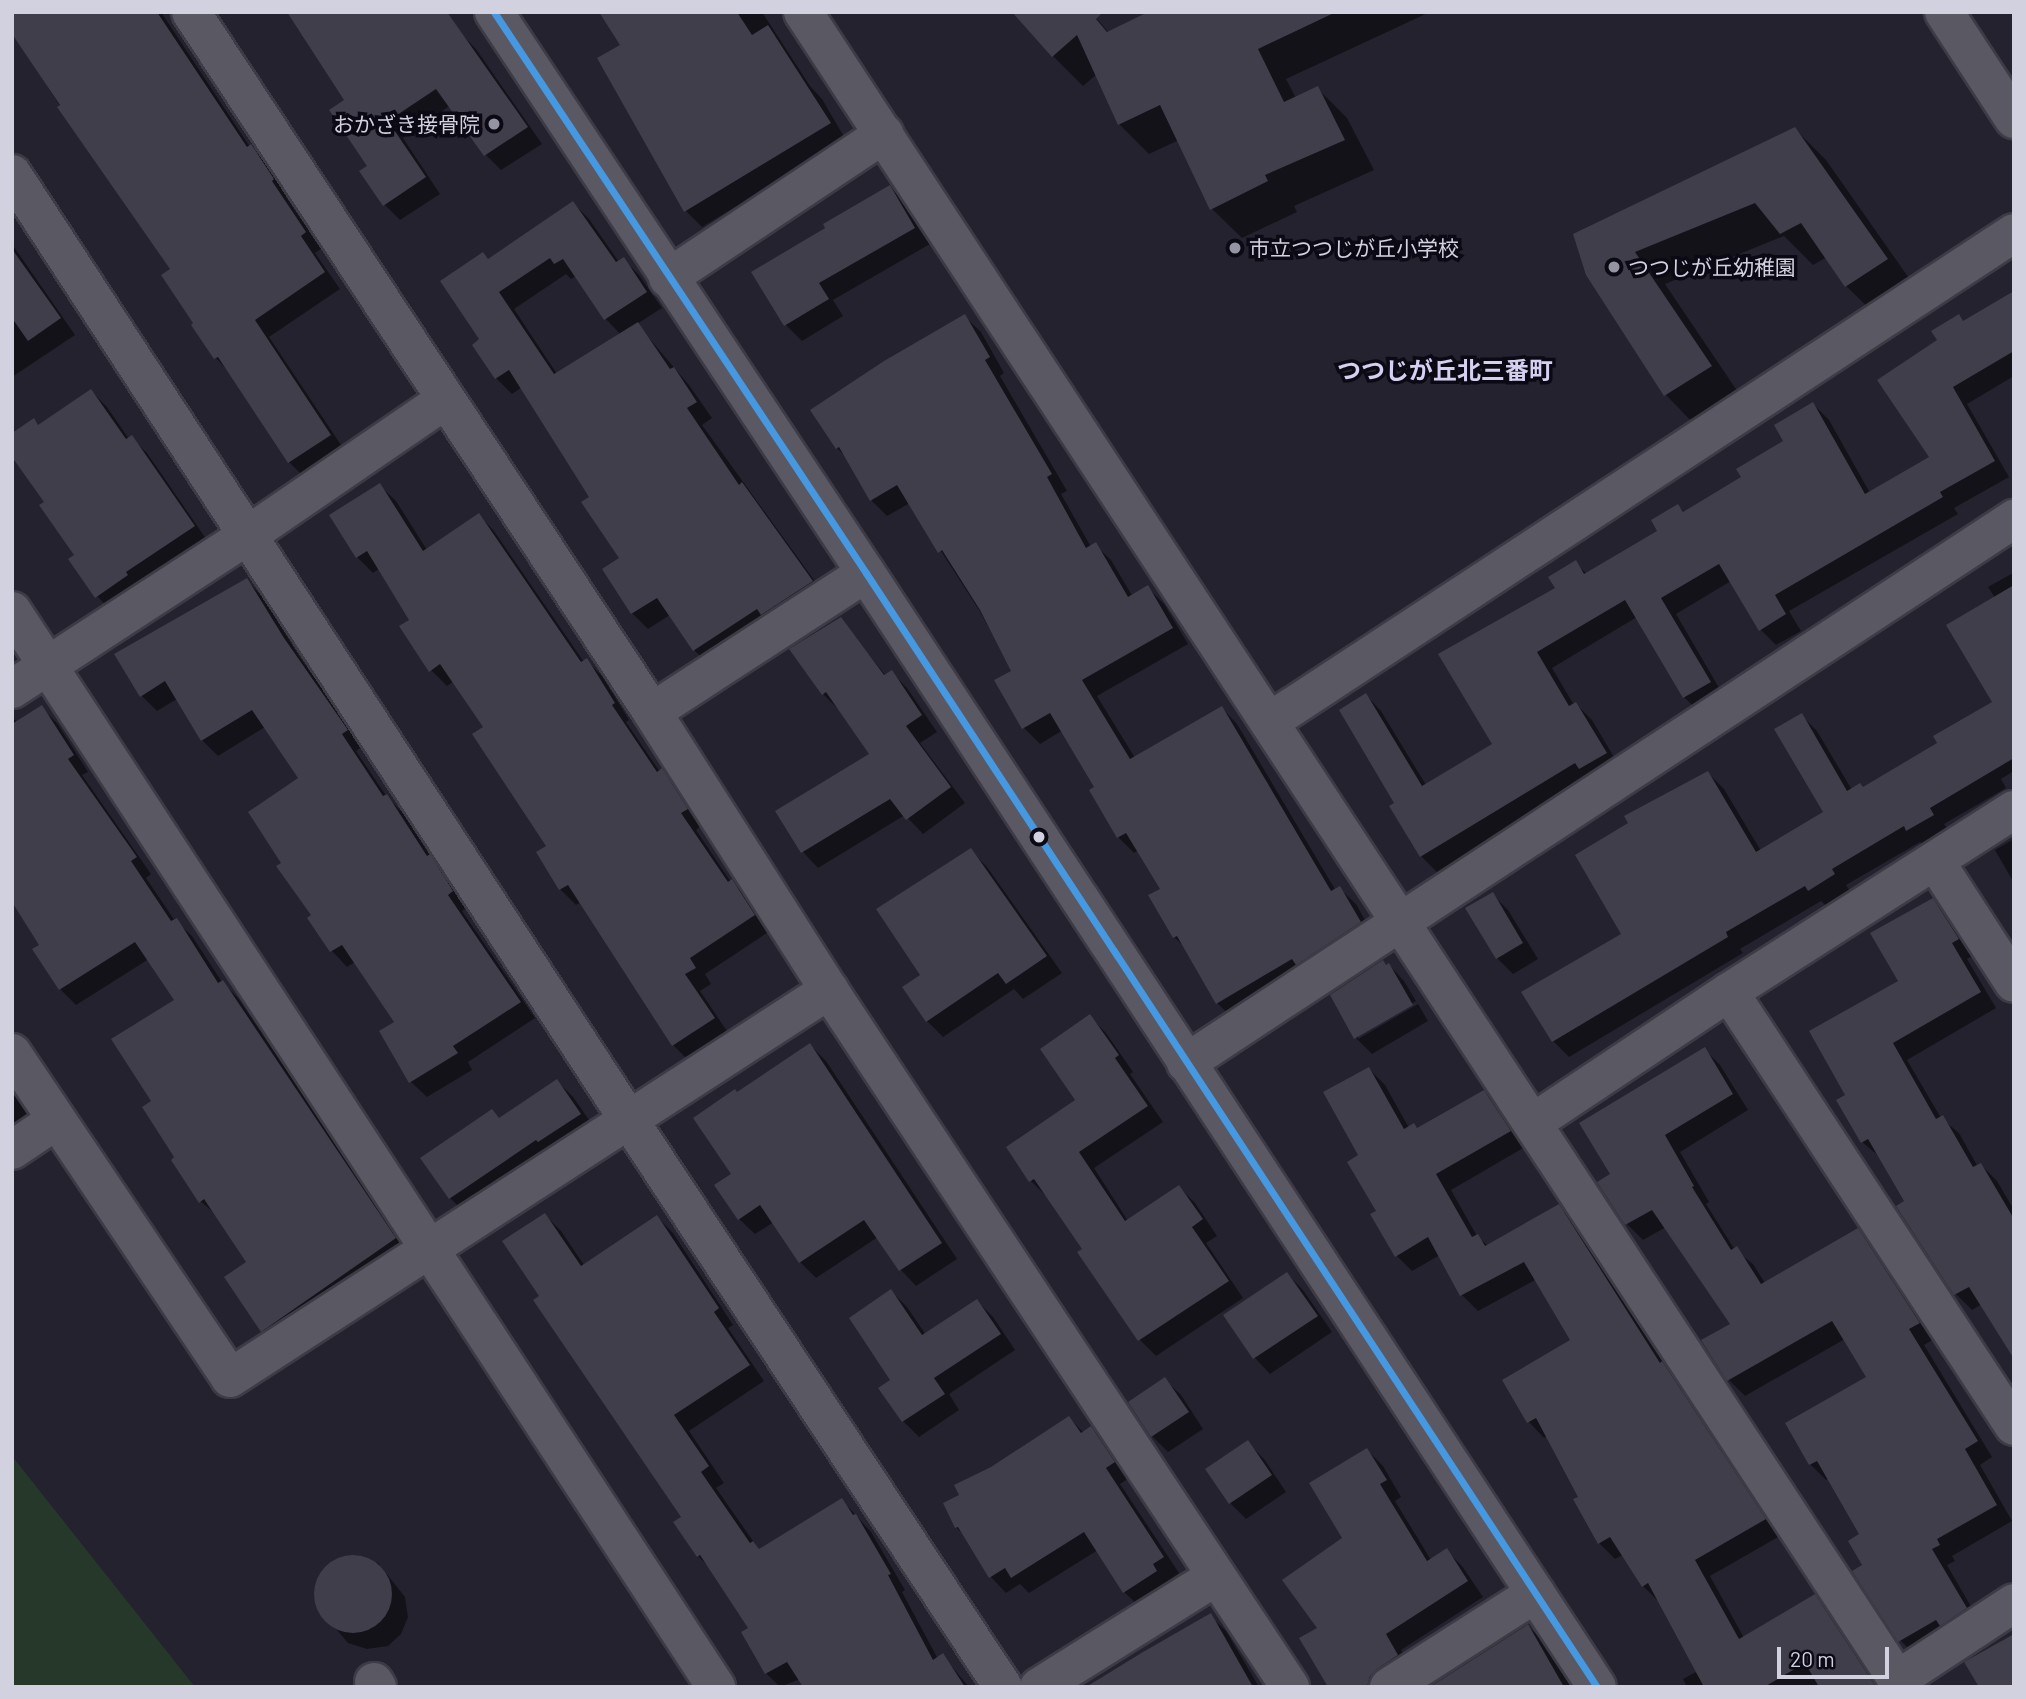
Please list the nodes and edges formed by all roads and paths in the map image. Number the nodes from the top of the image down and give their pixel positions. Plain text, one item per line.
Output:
1 (191, 12) edge
2 (494, 12) edge
3 (803, 12) edge
4 (1944, 12) edge
5 (2014, 118) edge
6 (884, 134) junction
7 (12, 174) edge
8 (2014, 233) edge
9 (668, 278) junction
10 (445, 400) junction
11 (2014, 519) edge
12 (248, 535) junction
13 (866, 573) junction
14 (12, 611) edge
15 (49, 666) junction
16 (12, 689) edge
17 (652, 712) junction
18 (1269, 722) junction
19 (2014, 810) edge
20 (1935, 861) junction
21 (1400, 922) junction
22 (2014, 983) edge
23 (829, 990) junction
24 (1730, 992) junction
25 (12, 1053) edge
26 (1186, 1063) junction
27 (629, 1120) junction
28 (55, 1121) junction
29 (1534, 1122) junction
30 (12, 1150) edge
31 (429, 1251) junction
32 (2014, 1426) edge
33 (1215, 1577) junction
34 (1536, 1593) junction
35 (2014, 1603) edge
36 (1900, 1683) edge
37 (716, 1687) edge
38 (1003, 1687) edge
39 (1039, 1687) edge
40 (1290, 1687) edge
41 (1389, 1687) edge
42 (1597, 1687) edge

1 - 10 street
2 - 9 street
3 - 6 street
4 - 5 street
6 - 9 street
6 - 18 street
7 - 12 street
8 - 18 street
9 - 13 street
10 - 12 street
10 - 17 street
11 - 21 street
12 - 15 street
12 - 27 street
13 - 17 street
13 - 26 street
14 - 15 street
15 - 16 street
15 - 31 street
17 - 23 street
18 - 21 street
19 - 20 street
20 - 22 street
20 - 24 street
21 - 26 street
21 - 29 street
23 - 27 street
23 - 33 street
24 - 29 street
24 - 32 street
25 - 28 street
26 - 34 street
27 - 31 street
27 - 38 street
28 - 30 street
28 - 31 street
29 - 36 street
31 - 37 street
33 - 39 street
33 - 40 street
34 - 41 street
34 - 42 street
35 - 36 street

